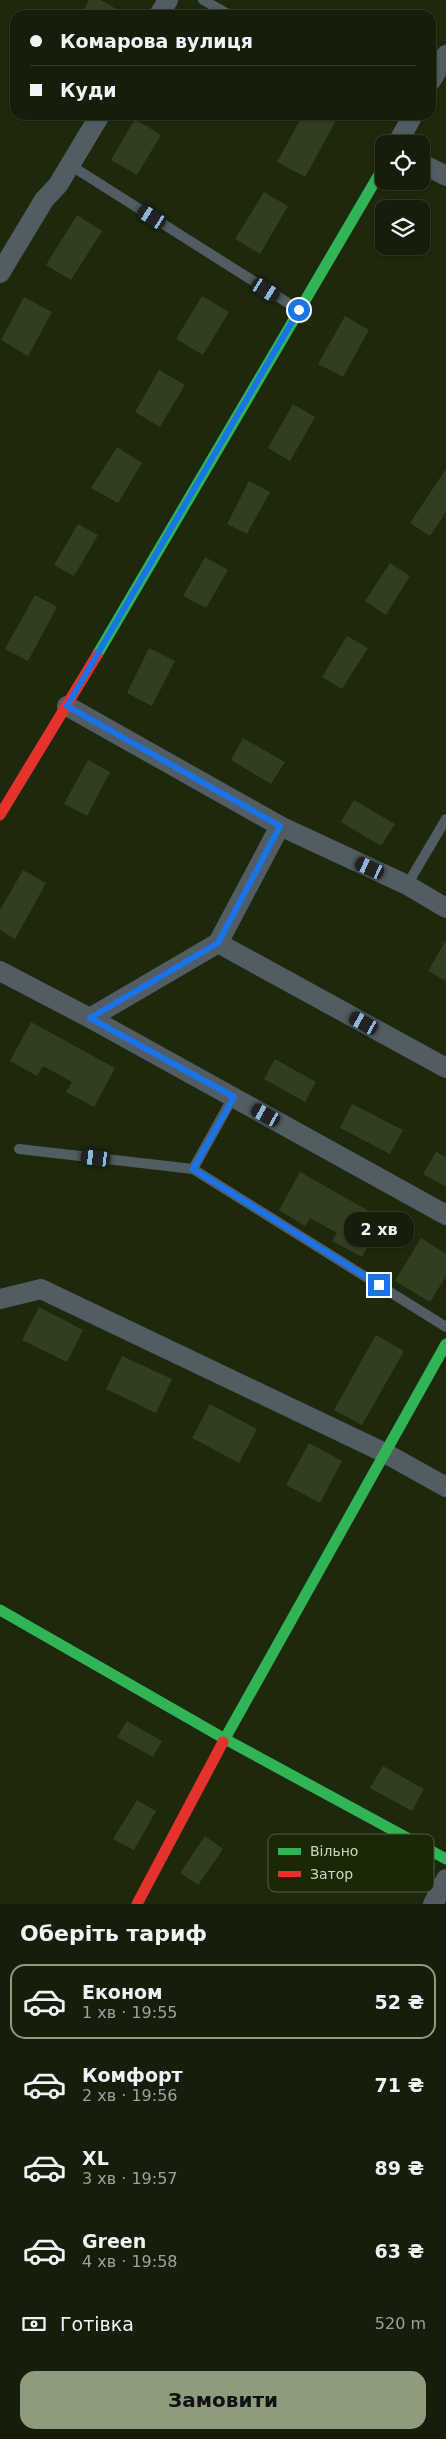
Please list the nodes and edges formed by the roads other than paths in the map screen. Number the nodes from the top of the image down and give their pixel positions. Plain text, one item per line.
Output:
1 (203, 0) edge
2 (221, 10) edge
3 (446, 55) edge
4 (436, 72) edge
5 (97, 120) edge
6 (409, 120) edge
7 (402, 135) edge
8 (70, 165) junction
9 (430, 168) edge
10 (446, 176) edge
11 (375, 181) edge
12 (0, 274) edge
13 (299, 310) junction
14 (67, 706) junction
15 (0, 815) edge
16 (446, 819) edge
17 (280, 826) junction
18 (407, 884) junction
19 (446, 908) edge
20 (218, 943) junction
21 (0, 971) edge
22 (90, 1018) junction
23 (446, 1068) edge
24 (234, 1097) junction
25 (19, 1149) dead end
26 (193, 1169) junction
27 (446, 1215) edge
28 (0, 1299) edge
29 (446, 1327) edge
30 (446, 1344) edge
31 (385, 1453) junction
32 (446, 1487) edge
33 (0, 1610) edge
34 (225, 1739) junction
35 (399, 1834) edge
36 (434, 1853) edge
37 (446, 1860) edge
38 (446, 1879) edge
39 (137, 1904) edge
40 (433, 1904) edge

1 - 2 lane
3 - 4 street
5 - 8 street
6 - 7 street
8 - 12 street
8 - 13 lane
9 - 10 street
11 - 13 street
13 - 14 street
14 - 15 street
14 - 17 street
16 - 18 lane
17 - 18 street
17 - 20 street
18 - 19 street
20 - 22 street
20 - 23 street
21 - 22 street
22 - 24 street
24 - 26 lane
24 - 27 street
25 - 26 lane
26 - 29 lane
28 - 31 street
30 - 31 street
31 - 32 street
31 - 34 street
33 - 34 street
34 - 35 street
34 - 39 street
36 - 37 street
38 - 40 street

